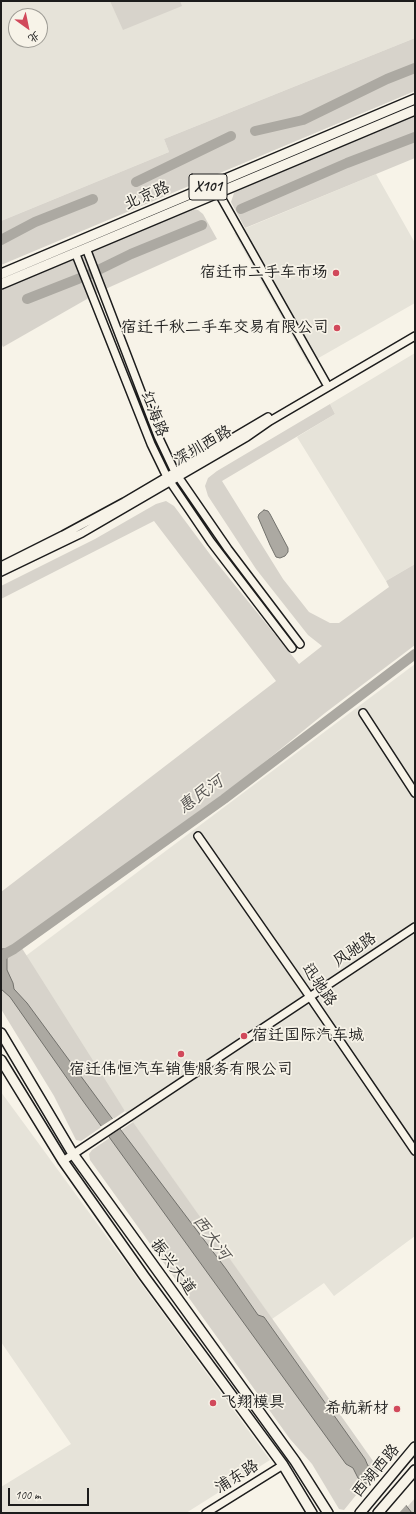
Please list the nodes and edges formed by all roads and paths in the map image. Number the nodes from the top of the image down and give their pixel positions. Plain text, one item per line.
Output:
1 (415, 99) edge
2 (415, 110) edge
3 (218, 192) junction
4 (86, 248) junction
5 (75, 252) junction
6 (1, 274) edge
7 (1, 284) edge
8 (415, 330) edge
9 (415, 336) edge
10 (326, 383) junction
11 (176, 475) junction
12 (168, 479) junction
13 (1, 566) edge
14 (1, 572) edge
15 (300, 644) dead end
16 (292, 648) dead end
17 (362, 713) dead end
18 (415, 792) edge
19 (198, 836) dead end
20 (415, 927) edge
21 (310, 997) junction
22 (1, 1033) edge
23 (1, 1060) edge
24 (415, 1151) edge
25 (73, 1154) junction
26 (63, 1161) junction
27 (415, 1447) edge
28 (283, 1465) junction
29 (415, 1470) edge
30 (206, 1513) edge
31 (312, 1513) edge
32 (328, 1513) edge
33 (360, 1513) edge
34 (378, 1513) edge

1 - 6 main road, 北京路 / X101
2 - 3 main road, 北京路 / X101
3 - 4 main road, 北京路 / X101
3 - 10 street
4 - 5 main road, 北京路 / X101
4 - 11 street, 红海路
5 - 7 main road, 北京路 / X101
5 - 12 street, 红海路
8 - 10 street, 深圳西路
9 - 11 street, 深圳西路
10 - 11 street, 深圳西路
11 - 12 street, 深圳西路
11 - 15 street, 红海路
12 - 13 street, 深圳西路
12 - 14 street, 深圳西路
12 - 16 street, 红海路
17 - 18 street
19 - 21 street, 迅驰路
20 - 21 street, 风驰路
21 - 24 street, 迅驰路
21 - 25 street, 风驰路
22 - 25 main road, 振兴大道
23 - 26 main road, 振兴大道
25 - 26 street, 风驰路
25 - 32 main road, 振兴大道
26 - 28 main road, 振兴大道
27 - 33 main road, 西湖西路
28 - 30 street, 浦东路
28 - 31 main road, 振兴大道
29 - 34 main road, 西湖西路

